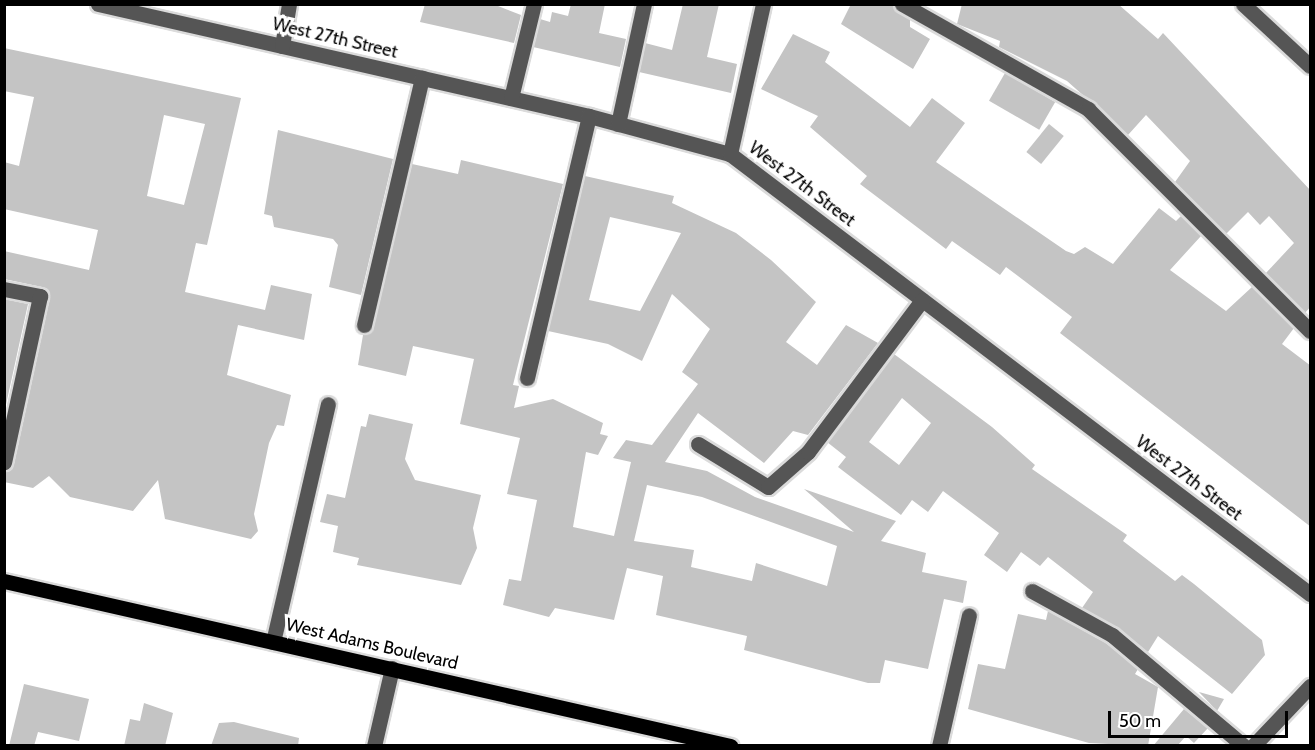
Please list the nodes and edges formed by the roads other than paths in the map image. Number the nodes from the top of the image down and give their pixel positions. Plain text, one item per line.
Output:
1 (98, 4) edge
2 (289, 4) edge
3 (534, 4) edge
4 (644, 4) edge
5 (763, 4) edge
6 (902, 4) edge
7 (1243, 4) edge
8 (282, 46) junction
9 (1311, 66) edge
10 (422, 78) junction
11 (511, 98) junction
12 (589, 116) junction
13 (618, 124) junction
14 (730, 154) junction
15 (4, 289) edge
16 (922, 300) junction
17 (364, 325) dead end
18 (1311, 331) edge
19 (527, 378) dead end
20 (328, 404) dead end
21 (698, 444) dead end
22 (4, 462) edge
23 (4, 581) edge
24 (1032, 591) dead end
25 (1311, 594) edge
26 (969, 615) dead end
27 (273, 642) junction
28 (392, 668) junction
29 (1311, 686) edge
30 (374, 746) edge
31 (730, 746) edge
32 (939, 746) edge
33 (1244, 746) edge
34 (1253, 746) edge

1 - 8 street, West 27th Street
2 - 8 street
3 - 11 street
4 - 13 street
5 - 14 street
6 - 18 street
7 - 9 street
8 - 10 street, West 27th Street
10 - 11 street, West 27th Street
10 - 17 street
11 - 12 street, West 27th Street
12 - 13 street, West 27th Street
12 - 19 street
13 - 14 street, West 27th Street
14 - 16 street, West 27th Street
15 - 22 street
16 - 21 street
16 - 25 street, West 27th Street
20 - 27 street
23 - 27 main road, West Adams Boulevard
24 - 33 street
26 - 32 street
27 - 28 main road, West Adams Boulevard
28 - 30 street
28 - 31 main road, West Adams Boulevard
29 - 34 street

